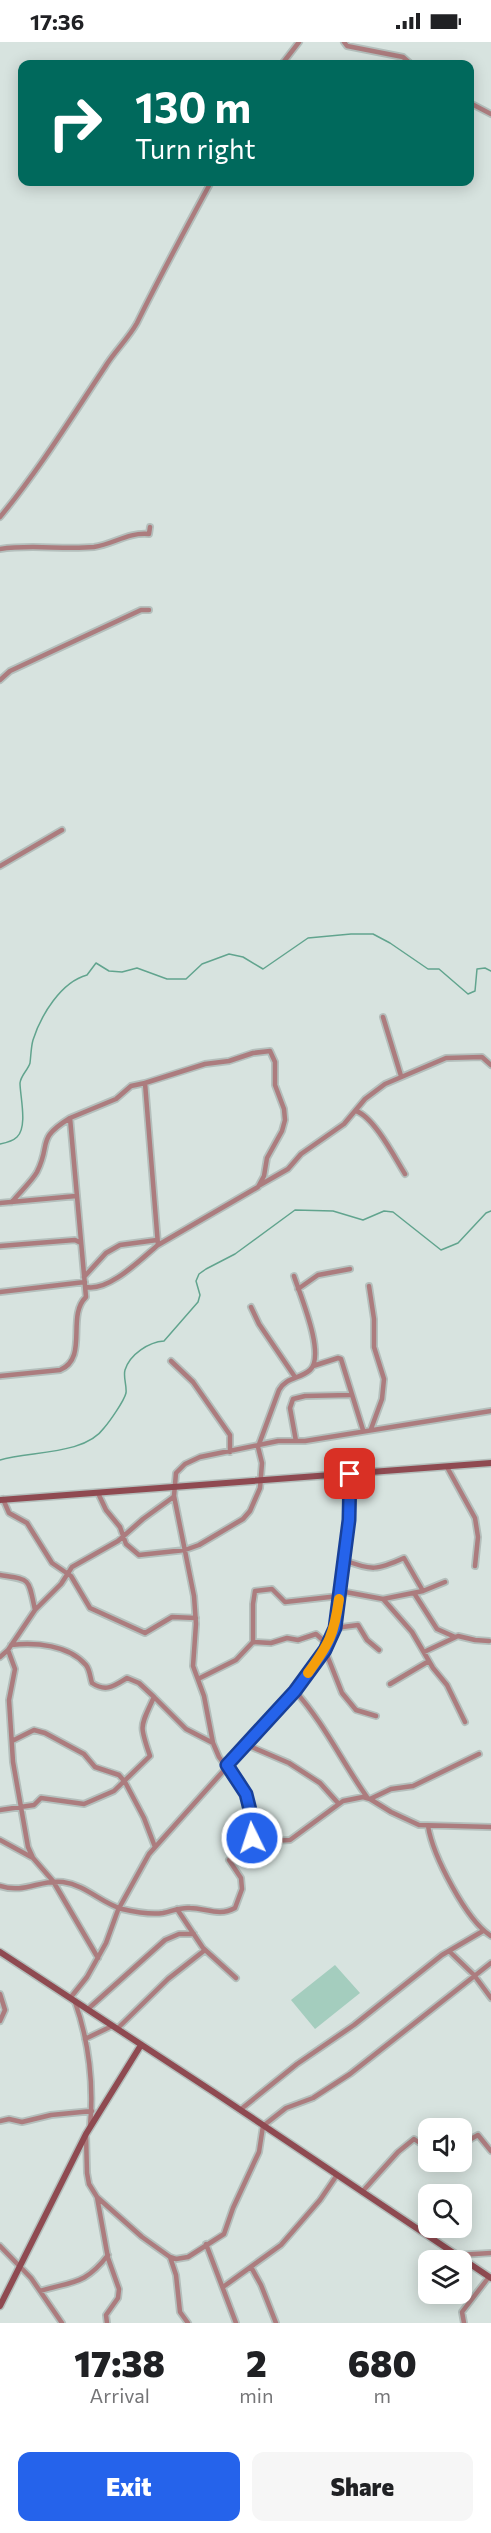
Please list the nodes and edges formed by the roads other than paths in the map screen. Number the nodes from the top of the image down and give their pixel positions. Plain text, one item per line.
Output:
1 (299, 42) edge
2 (344, 42) edge
3 (285, 60) edge
4 (406, 60) edge
5 (474, 105) edge
6 (491, 114) edge
7 (209, 186) edge
8 (0, 517) edge
9 (150, 527) dead end
10 (0, 549) edge
11 (149, 610) dead end
12 (0, 680) edge
13 (62, 830) dead end
14 (0, 867) edge
15 (383, 1017) dead end
16 (491, 1065) edge
17 (401, 1076) junction
18 (144, 1083) junction
19 (356, 1111) junction
20 (70, 1118) junction
21 (405, 1174) dead end
22 (258, 1187) junction
23 (76, 1196) junction
24 (12, 1202) junction
25 (0, 1203) edge
26 (80, 1234) junction
27 (75, 1240) junction
28 (81, 1243) junction
29 (157, 1243) junction
30 (0, 1246) edge
31 (350, 1269) dead end
32 (294, 1276) dead end
33 (85, 1282) junction
34 (369, 1286) dead end
35 (99, 1288) junction
36 (298, 1289) junction
37 (0, 1292) edge
38 (86, 1297) junction
39 (251, 1307) dead end
40 (171, 1361) dead end
41 (313, 1366) junction
42 (0, 1376) edge
43 (295, 1377) junction
44 (350, 1395) junction
45 (491, 1411) edge
46 (371, 1429) junction
47 (363, 1430) junction
48 (296, 1442) junction
49 (258, 1447) junction
50 (230, 1452) junction
51 (491, 1463) edge
52 (447, 1467) junction
53 (350, 1474) junction
54 (261, 1480) junction
55 (174, 1487) junction
56 (99, 1493) junction
57 (174, 1496) junction
58 (2, 1499) edge
59 (124, 1536) junction
60 (185, 1550) junction
61 (344, 1560) junction
62 (475, 1566) dead end
63 (67, 1573) junction
64 (0, 1575) edge
65 (445, 1582) dead end
66 (423, 1591) junction
67 (339, 1593) junction
68 (414, 1593) junction
69 (383, 1599) junction
70 (35, 1610) junction
71 (196, 1618) junction
72 (335, 1628) junction
73 (456, 1637) junction
74 (489, 1641) dead end
75 (253, 1642) junction
76 (327, 1644) junction
77 (9, 1647) junction
78 (325, 1650) junction
79 (379, 1650) dead end
80 (424, 1652) junction
81 (0, 1657) edge
82 (429, 1661) junction
83 (198, 1679) junction
84 (390, 1684) dead end
85 (295, 1691) junction
86 (154, 1697) junction
87 (376, 1716) dead end
88 (465, 1722) dead end
89 (12, 1741) junction
90 (213, 1743) junction
91 (247, 1745) junction
92 (479, 1754) dead end
93 (227, 1765) junction
94 (125, 1782) junction
95 (331, 1796) junction
96 (369, 1798) junction
97 (338, 1803) junction
98 (20, 1807) junction
99 (331, 1809) junction
100 (0, 1810) edge
101 (428, 1826) junction
102 (491, 1827) edge
103 (0, 1840) edge
104 (254, 1842) junction
105 (155, 1847) junction
106 (33, 1858) junction
107 (53, 1881) junction
108 (0, 1886) edge
109 (119, 1908) junction
110 (177, 1909) junction
111 (483, 1931) junction
112 (194, 1934) junction
113 (491, 1936) edge
114 (205, 1950) junction
115 (449, 1951) junction
116 (0, 1952) edge
117 (98, 1958) junction
118 (491, 1963) edge
119 (474, 1975) junction
120 (236, 1978) dead end
121 (0, 1994) edge
122 (72, 1998) junction
123 (491, 1998) edge
124 (88, 2009) junction
125 (0, 2021) edge
126 (116, 2027) junction
127 (86, 2039) junction
128 (141, 2044) junction
129 (92, 2110) junction
130 (240, 2110) junction
131 (0, 2121) edge
132 (90, 2126) junction
133 (263, 2126) junction
134 (86, 2133) junction
135 (472, 2138) edge
136 (418, 2142) edge
137 (491, 2151) edge
138 (337, 2175) junction
139 (362, 2192) junction
140 (97, 2197) junction
141 (206, 2244) junction
142 (0, 2246) edge
143 (452, 2250) edge
144 (491, 2253) edge
145 (472, 2254) edge
146 (108, 2255) junction
147 (170, 2257) junction
148 (472, 2264) edge
149 (20, 2266) junction
150 (250, 2267) junction
151 (490, 2278) edge
152 (223, 2287) junction
153 (40, 2291) junction
154 (0, 2306) edge
155 (62, 2323) edge
156 (107, 2323) edge
157 (188, 2323) edge
158 (236, 2323) edge
159 (276, 2323) edge
160 (464, 2323) edge

1 - 3 street
2 - 4 street
5 - 6 street
7 - 8 street
9 - 10 street
11 - 12 street
13 - 14 street
15 - 17 street
16 - 17 street
17 - 19 street
18 - 20 street
18 - 22 street
18 - 29 street
19 - 21 street
19 - 22 street
20 - 23 street
20 - 24 street
22 - 29 street
23 - 24 street
23 - 26 street
24 - 25 street
26 - 27 street
26 - 28 street
27 - 28 street
27 - 30 street
28 - 33 street
29 - 33 street
29 - 35 street
31 - 36 street
32 - 36 street
33 - 35 street
33 - 37 street
33 - 38 street
34 - 46 street
35 - 38 street
36 - 41 street
38 - 42 street
39 - 43 street
40 - 50 street
41 - 43 street
41 - 44 street
43 - 49 street
44 - 47 street
44 - 48 street
45 - 46 street
46 - 47 street
47 - 48 street
48 - 49 street
49 - 50 street
49 - 54 street
50 - 55 street
51 - 52 street
52 - 53 street
52 - 62 street
53 - 54 street
53 - 61 street
54 - 55 street
54 - 60 street
55 - 56 street
55 - 57 street
56 - 58 street
56 - 59 street
57 - 59 street
57 - 60 street
58 - 63 street
59 - 60 street
59 - 63 street
60 - 71 street
61 - 66 street
61 - 67 street
63 - 70 street
63 - 71 street
64 - 70 street
65 - 66 street
66 - 68 street
67 - 69 street
67 - 72 street
67 - 75 street
68 - 69 street
68 - 73 street
69 - 80 street
70 - 77 street
71 - 83 street
72 - 76 street
72 - 79 street
73 - 74 street
73 - 80 street
75 - 76 street
75 - 83 street
76 - 78 street
77 - 81 street
77 - 86 street
77 - 89 street
78 - 85 street
78 - 87 street
80 - 82 street
82 - 84 street
82 - 88 street
83 - 90 street
85 - 91 street
85 - 96 street
86 - 90 street
86 - 94 street
89 - 94 street
89 - 98 street
90 - 93 street
91 - 93 street
91 - 95 street
92 - 96 street
93 - 104 street
93 - 105 street
94 - 98 street
94 - 105 street
95 - 97 street
95 - 99 street
96 - 97 street
96 - 101 street
97 - 99 street
98 - 100 street
98 - 106 street
99 - 104 street
101 - 102 street
101 - 111 street
103 - 106 street
104 - 110 street
105 - 109 street
106 - 107 street
107 - 108 street
107 - 109 street
107 - 117 street
109 - 110 street
109 - 117 street
110 - 112 street
111 - 113 street
111 - 115 street
112 - 114 street
112 - 124 street
114 - 120 street
114 - 126 street
115 - 119 street
115 - 130 street
116 - 122 street
117 - 122 street
118 - 119 street
119 - 123 street
119 - 133 street
121 - 125 street
122 - 124 street
122 - 127 street
124 - 126 street
126 - 127 street
126 - 128 street
127 - 129 street
128 - 130 street
128 - 132 street
129 - 131 street
129 - 132 street
130 - 133 street
132 - 134 street
133 - 138 street
133 - 141 street
134 - 140 street
134 - 149 street
135 - 137 street
136 - 139 street
138 - 139 street
138 - 150 street
139 - 143 street
140 - 146 street
140 - 147 street
141 - 147 street
141 - 152 street
142 - 149 street
144 - 145 street
146 - 153 street
146 - 156 street
147 - 157 street
148 - 151 street
149 - 153 street
149 - 154 street
150 - 152 street
150 - 159 street
151 - 160 street
152 - 158 street
153 - 155 street

